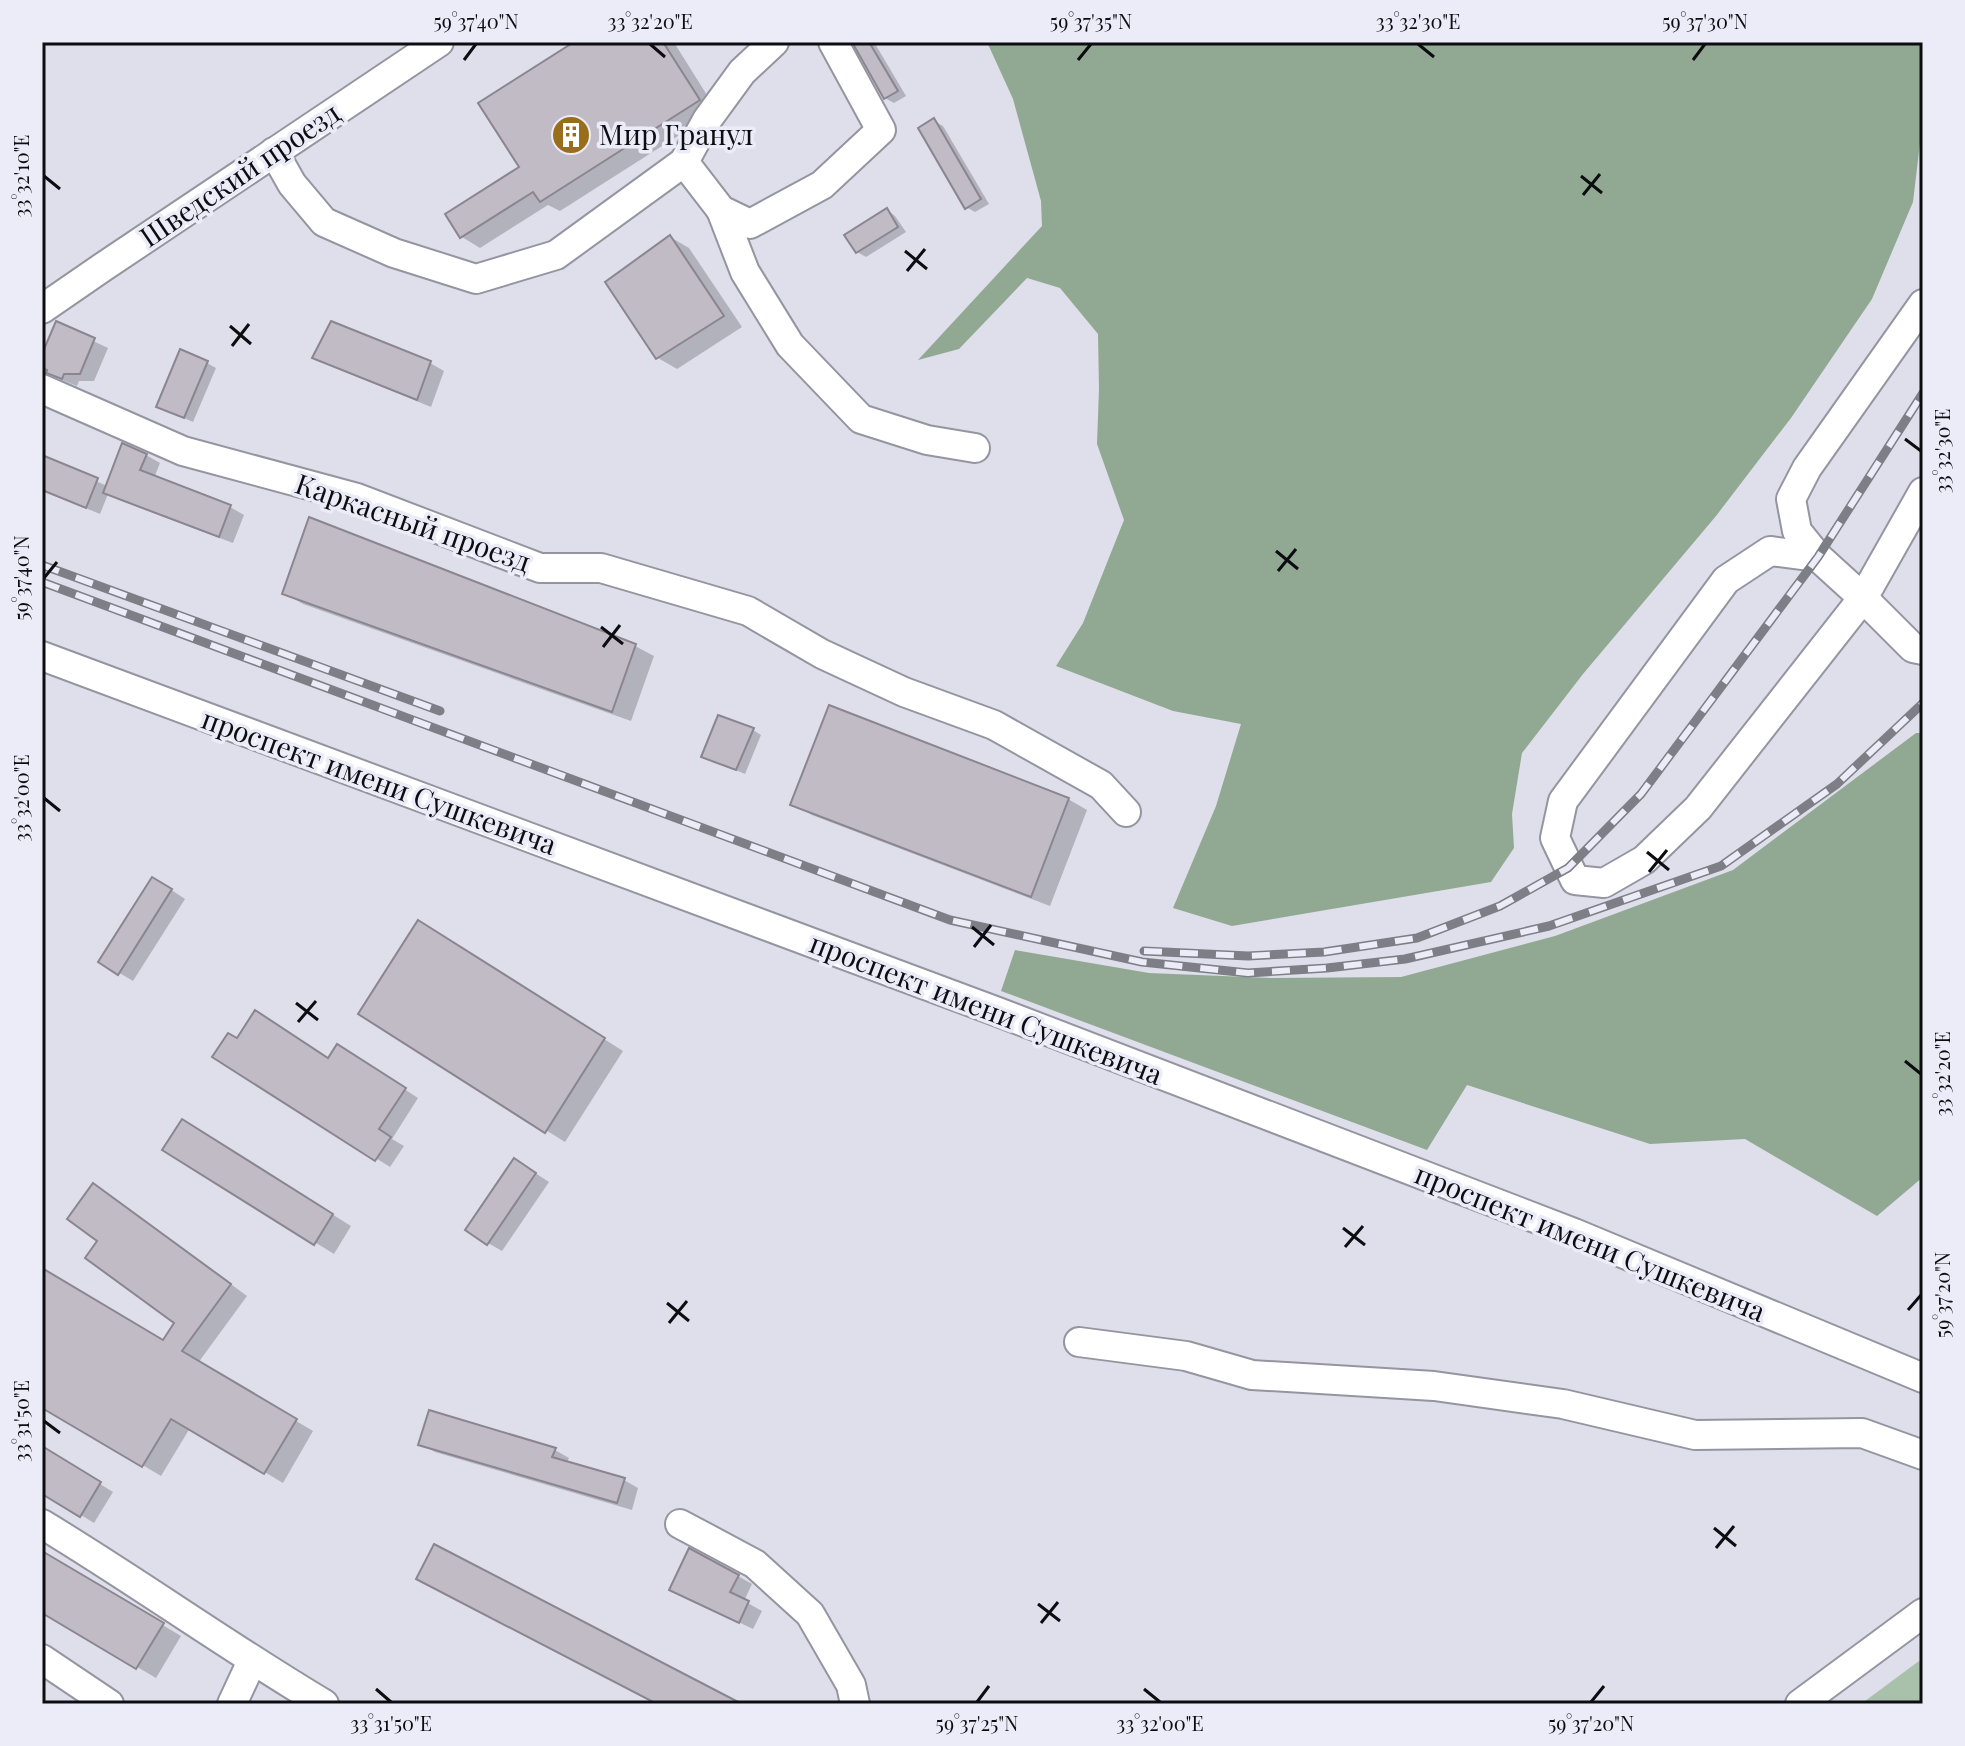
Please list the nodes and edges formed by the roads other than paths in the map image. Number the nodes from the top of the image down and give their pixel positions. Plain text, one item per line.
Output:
1 (439, 42) edge
2 (774, 42) edge
3 (833, 42) edge
4 (274, 152) junction
5 (684, 162) junction
6 (721, 210) junction
7 (1923, 304) edge
8 (42, 309) edge
9 (42, 389) edge
10 (975, 448) dead end
11 (1923, 492) edge
12 (1818, 557) junction
13 (1863, 598) junction
14 (1923, 650) edge
15 (42, 656) edge
16 (1126, 812) dead end
17 (1079, 1342) dead end
18 (1923, 1378) edge
19 (1923, 1455) edge
20 (42, 1524) edge
21 (680, 1524) dead end
22 (1923, 1613) edge
23 (42, 1659) edge
24 (252, 1661) junction
25 (109, 1704) edge
26 (232, 1704) edge
27 (324, 1704) edge
28 (855, 1704) edge
29 (1800, 1704) edge

1 - 4 street, Шведский проезд
2 - 5 street
3 - 6 street
4 - 5 street
4 - 8 street, Шведский проезд
5 - 6 street
6 - 10 street
7 - 12 street
9 - 16 street, Каркасный проезд
11 - 13 street
12 - 13 street
12 - 13 street
13 - 14 street
15 - 18 street, проспект имени Сушкевича
17 - 19 street
20 - 24 street
21 - 28 street
22 - 29 street
23 - 25 street
24 - 26 street
24 - 27 street

